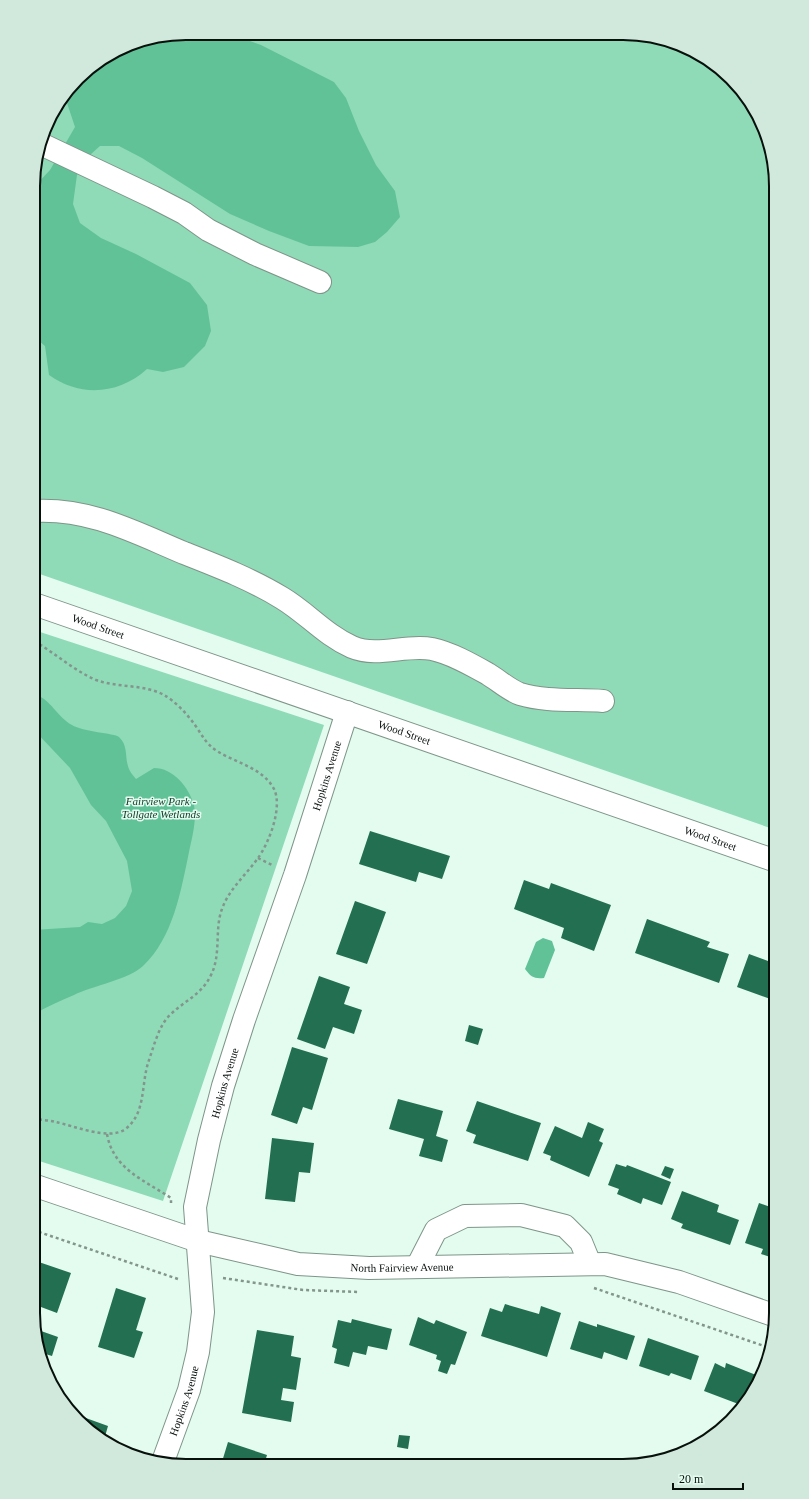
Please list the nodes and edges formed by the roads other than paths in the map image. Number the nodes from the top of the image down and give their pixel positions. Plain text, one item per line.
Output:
1 (46, 147) edge
2 (320, 282) dead end
3 (40, 511) edge
4 (40, 606) edge
5 (603, 701) dead end
6 (347, 712) junction
7 (769, 859) edge
8 (40, 1187) edge
9 (198, 1241) junction
10 (590, 1264) junction
11 (417, 1267) junction
12 (769, 1314) edge
13 (164, 1457) edge

1 - 2 street
3 - 5 street
4 - 6 street, Wood Street
6 - 7 street, Wood Street
6 - 9 street, Hopkins Avenue
8 - 9 street, North Fairview Avenue
9 - 11 street, North Fairview Avenue
9 - 13 street, Hopkins Avenue
10 - 11 street, North Fairview Avenue
10 - 11 street
10 - 12 street, North Fairview Avenue

